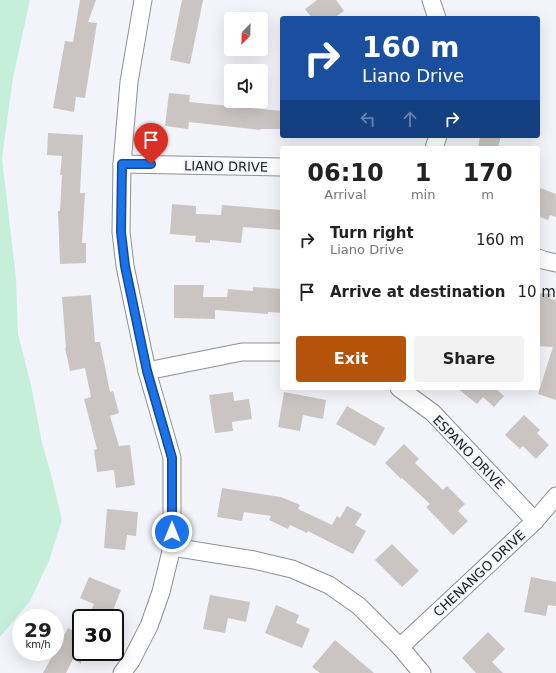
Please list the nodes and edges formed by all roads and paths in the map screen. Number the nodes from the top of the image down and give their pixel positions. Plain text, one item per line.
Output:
1 (143, 0) edge
2 (431, 0) edge
3 (436, 16) edge
4 (122, 164) junction
5 (280, 167) edge
6 (540, 259) edge
7 (556, 262) edge
8 (280, 352) edge
9 (147, 371) junction
10 (403, 390) edge
11 (556, 496) edge
12 (535, 520) junction
13 (172, 547) junction
14 (400, 647) junction
15 (122, 673) edge
16 (422, 673) edge

1 - 4 street
2 - 3 street
4 - 5 street, LIANO DRIVE
4 - 9 street
6 - 7 street
8 - 9 street
9 - 13 street
10 - 12 street, ESPANO DRIVE
11 - 12 street, CHENANGO DRIVE
12 - 14 street, CHENANGO DRIVE
13 - 14 street
13 - 15 street
14 - 16 street

